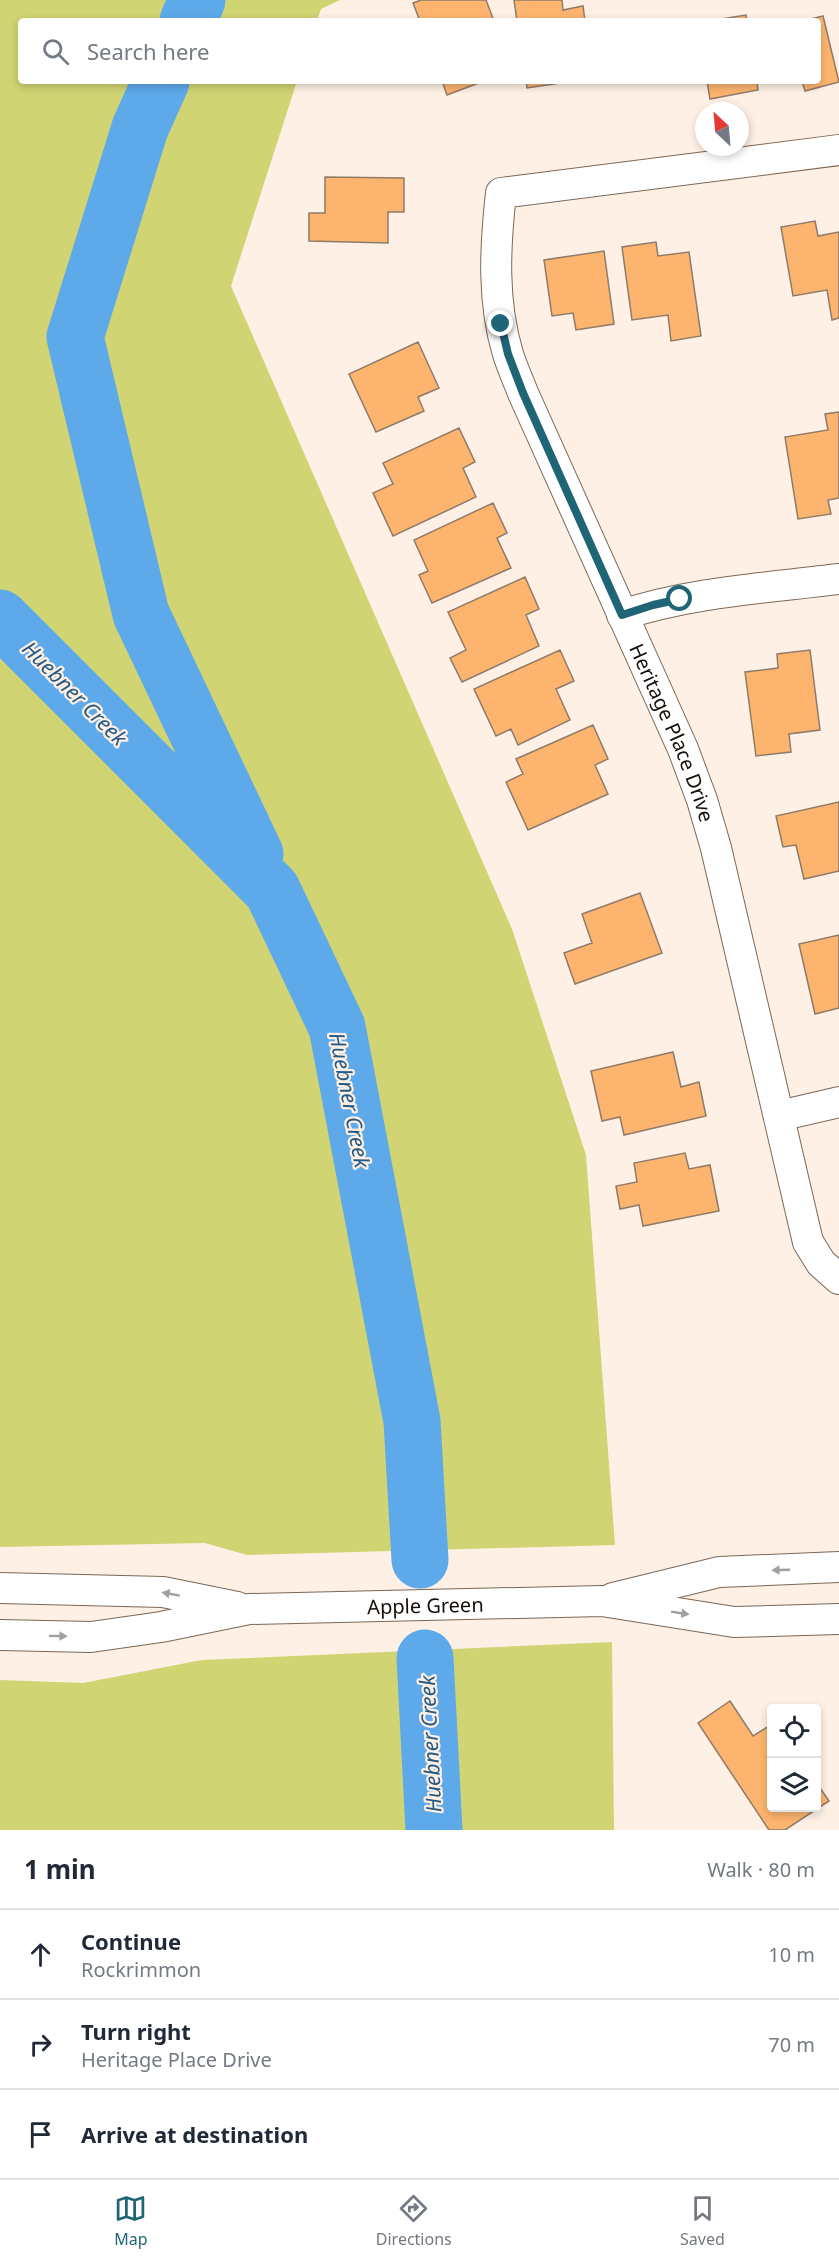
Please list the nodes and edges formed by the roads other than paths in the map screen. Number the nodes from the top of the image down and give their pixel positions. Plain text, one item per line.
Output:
1 (839, 150) edge
2 (839, 579) edge
3 (622, 615) junction
4 (839, 1102) edge
5 (779, 1116) junction
6 (839, 1279) edge
7 (839, 1567) edge
8 (0, 1588) edge
9 (602, 1601) junction
10 (249, 1609) junction
11 (839, 1619) edge
12 (0, 1635) edge

1 - 3 street, Heritage Place Drive
2 - 3 street
3 - 5 street, Heritage Place Drive
4 - 5 street
5 - 6 street, Heritage Place Drive
7 -> 9 street, Apple Green
10 -> 8 street, Apple Green
9 - 10 street, Apple Green
9 -> 11 street, Apple Green
12 -> 10 street, Apple Green

